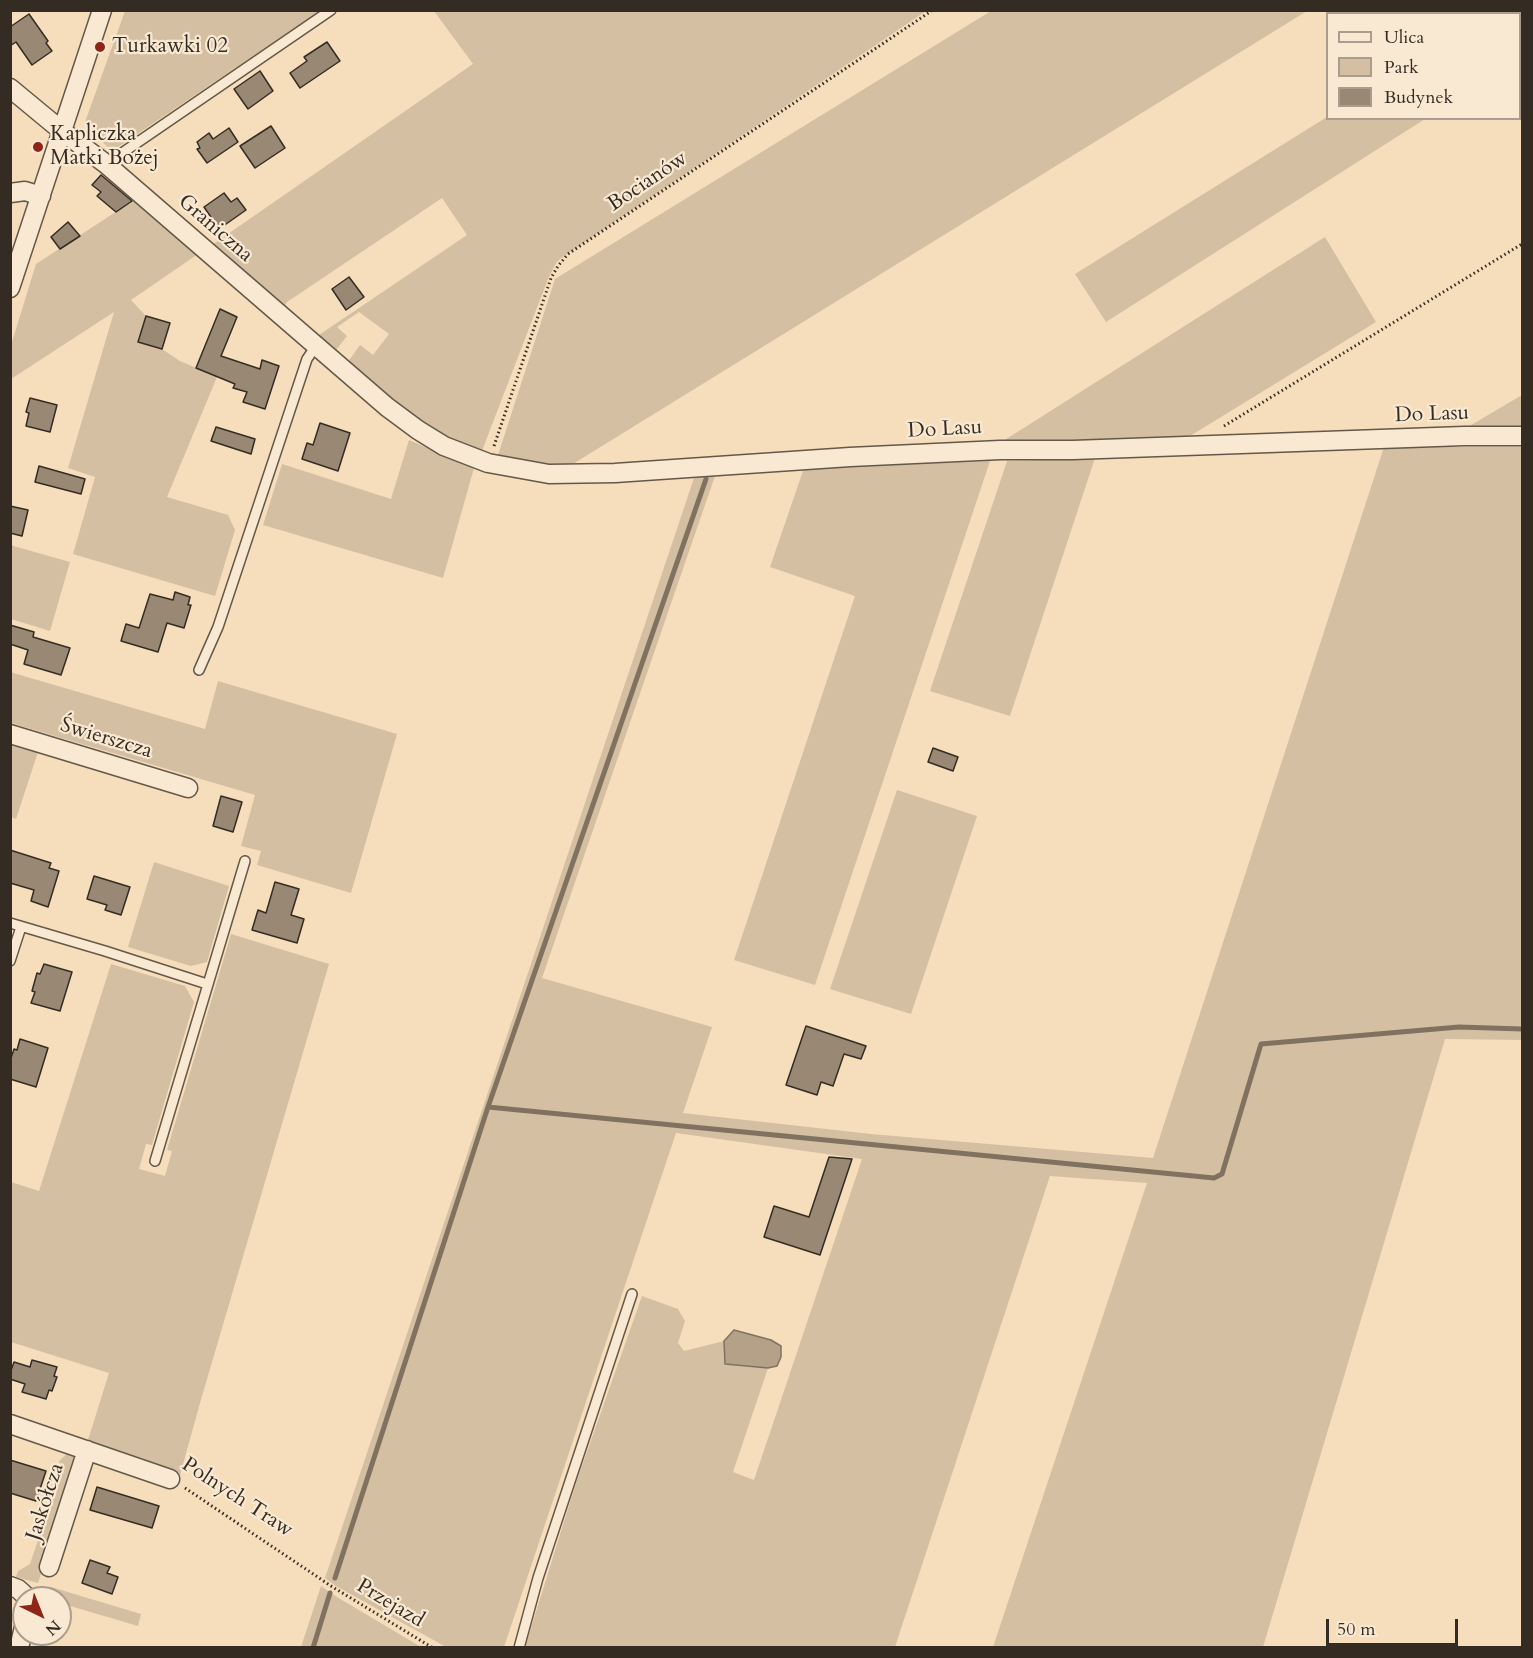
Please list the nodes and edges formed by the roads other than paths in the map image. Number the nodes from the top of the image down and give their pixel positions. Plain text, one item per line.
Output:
1 (102, 10) edge
2 (331, 10) edge
3 (10, 88) edge
4 (62, 131) junction
5 (106, 164) junction
6 (10, 193) edge
7 (40, 196) junction
8 (10, 288) edge
9 (316, 346) junction
10 (387, 407) joint
11 (1522, 436) edge
12 (199, 670) dead end
13 (10, 734) edge
14 (188, 788) dead end
15 (245, 861) dead end
16 (10, 923) edge
17 (21, 927) junction
18 (10, 961) edge
19 (207, 984) junction
20 (155, 1161) dead end
21 (632, 1294) dead end
22 (10, 1424) edge
23 (87, 1450) junction
24 (170, 1479) road end
25 (49, 1567) dead end
26 (519, 1647) edge

1 - 4 street
2 - 5 lane
3 - 4 street, Graniczna
4 - 5 street, Graniczna
4 - 7 street
5 - 9 street, Graniczna
6 - 7 street
7 - 8 street
9 - 10 street, Graniczna
9 - 12 lane
10 - 11 street, Do Lasu
13 - 14 street, Świerszcza
15 - 19 lane
16 - 17 lane
17 - 18 lane
17 - 19 lane
19 - 20 lane
21 - 26 lane
22 - 23 street, Polnych Traw
23 - 24 street, Polnych Traw
23 - 25 street, Jaskółcza

